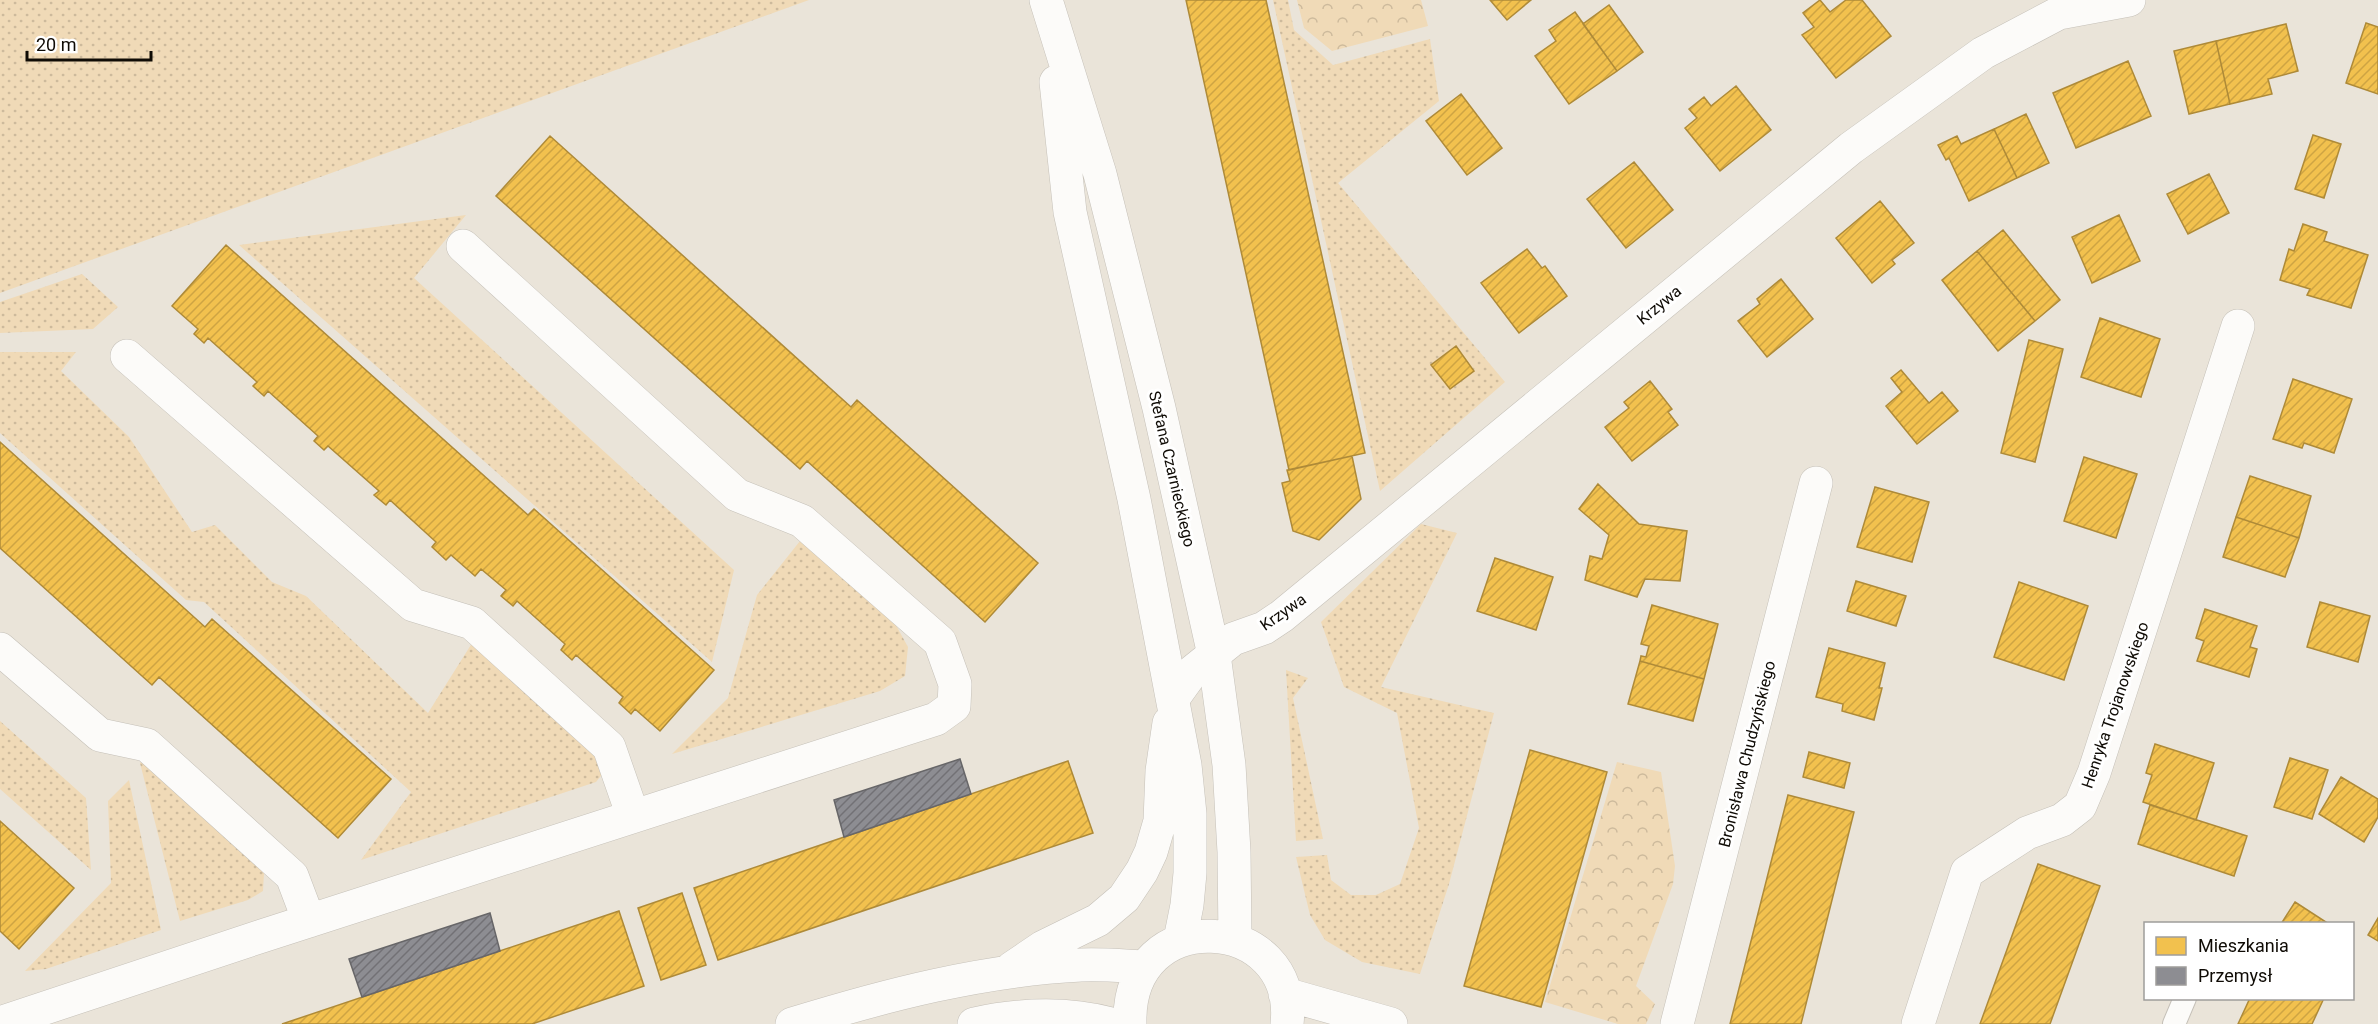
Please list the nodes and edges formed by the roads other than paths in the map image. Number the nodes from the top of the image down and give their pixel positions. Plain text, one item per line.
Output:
1 (2129, 0) edge
2 (1047, 4) edge
3 (2058, 6) edge
4 (463, 246) dead end
5 (2238, 326) dead end
6 (127, 356) dead end
7 (1816, 483) dead end
8 (0, 648) edge
9 (1215, 655) junction
10 (1173, 697) junction
11 (633, 816) junction
12 (309, 921) junction
13 (1235, 939) junction
14 (1180, 940) junction
15 (1145, 967) junction
16 (1005, 972) junction
17 (2185, 1000) edge
18 (1286, 1009) edge
19 (0, 1023) edge
20 (792, 1024) edge
21 (974, 1024) edge
22 (1111, 1024) edge
23 (1130, 1024) edge
24 (1390, 1024) edge
25 (1677, 1024) edge
26 (1918, 1024) edge
27 (2174, 1024) edge

1 - 3 street, Krzywa
2 - 9 street, Stefana Czarnieckiego
2 - 10 street, Stefana Czarnieckiego
3 - 9 street, Krzywa
4 - 11 street
5 - 26 street, Henryka Trojanowskiego
6 - 11 street
7 - 25 street, Bronisława Chudzyńskiego
8 - 12 street
9 - 10 street, Krzywa
9 - 13 street, Stefana Czarnieckiego
10 - 14 street, Stefana Czarnieckiego
10 - 16 street
11 - 12 street
12 - 19 street
13 - 14 street
13 - 18 street
14 - 15 street
15 - 16 street
15 - 23 street
16 - 20 street
17 - 27 lane
18 - 24 street
21 - 22 street

